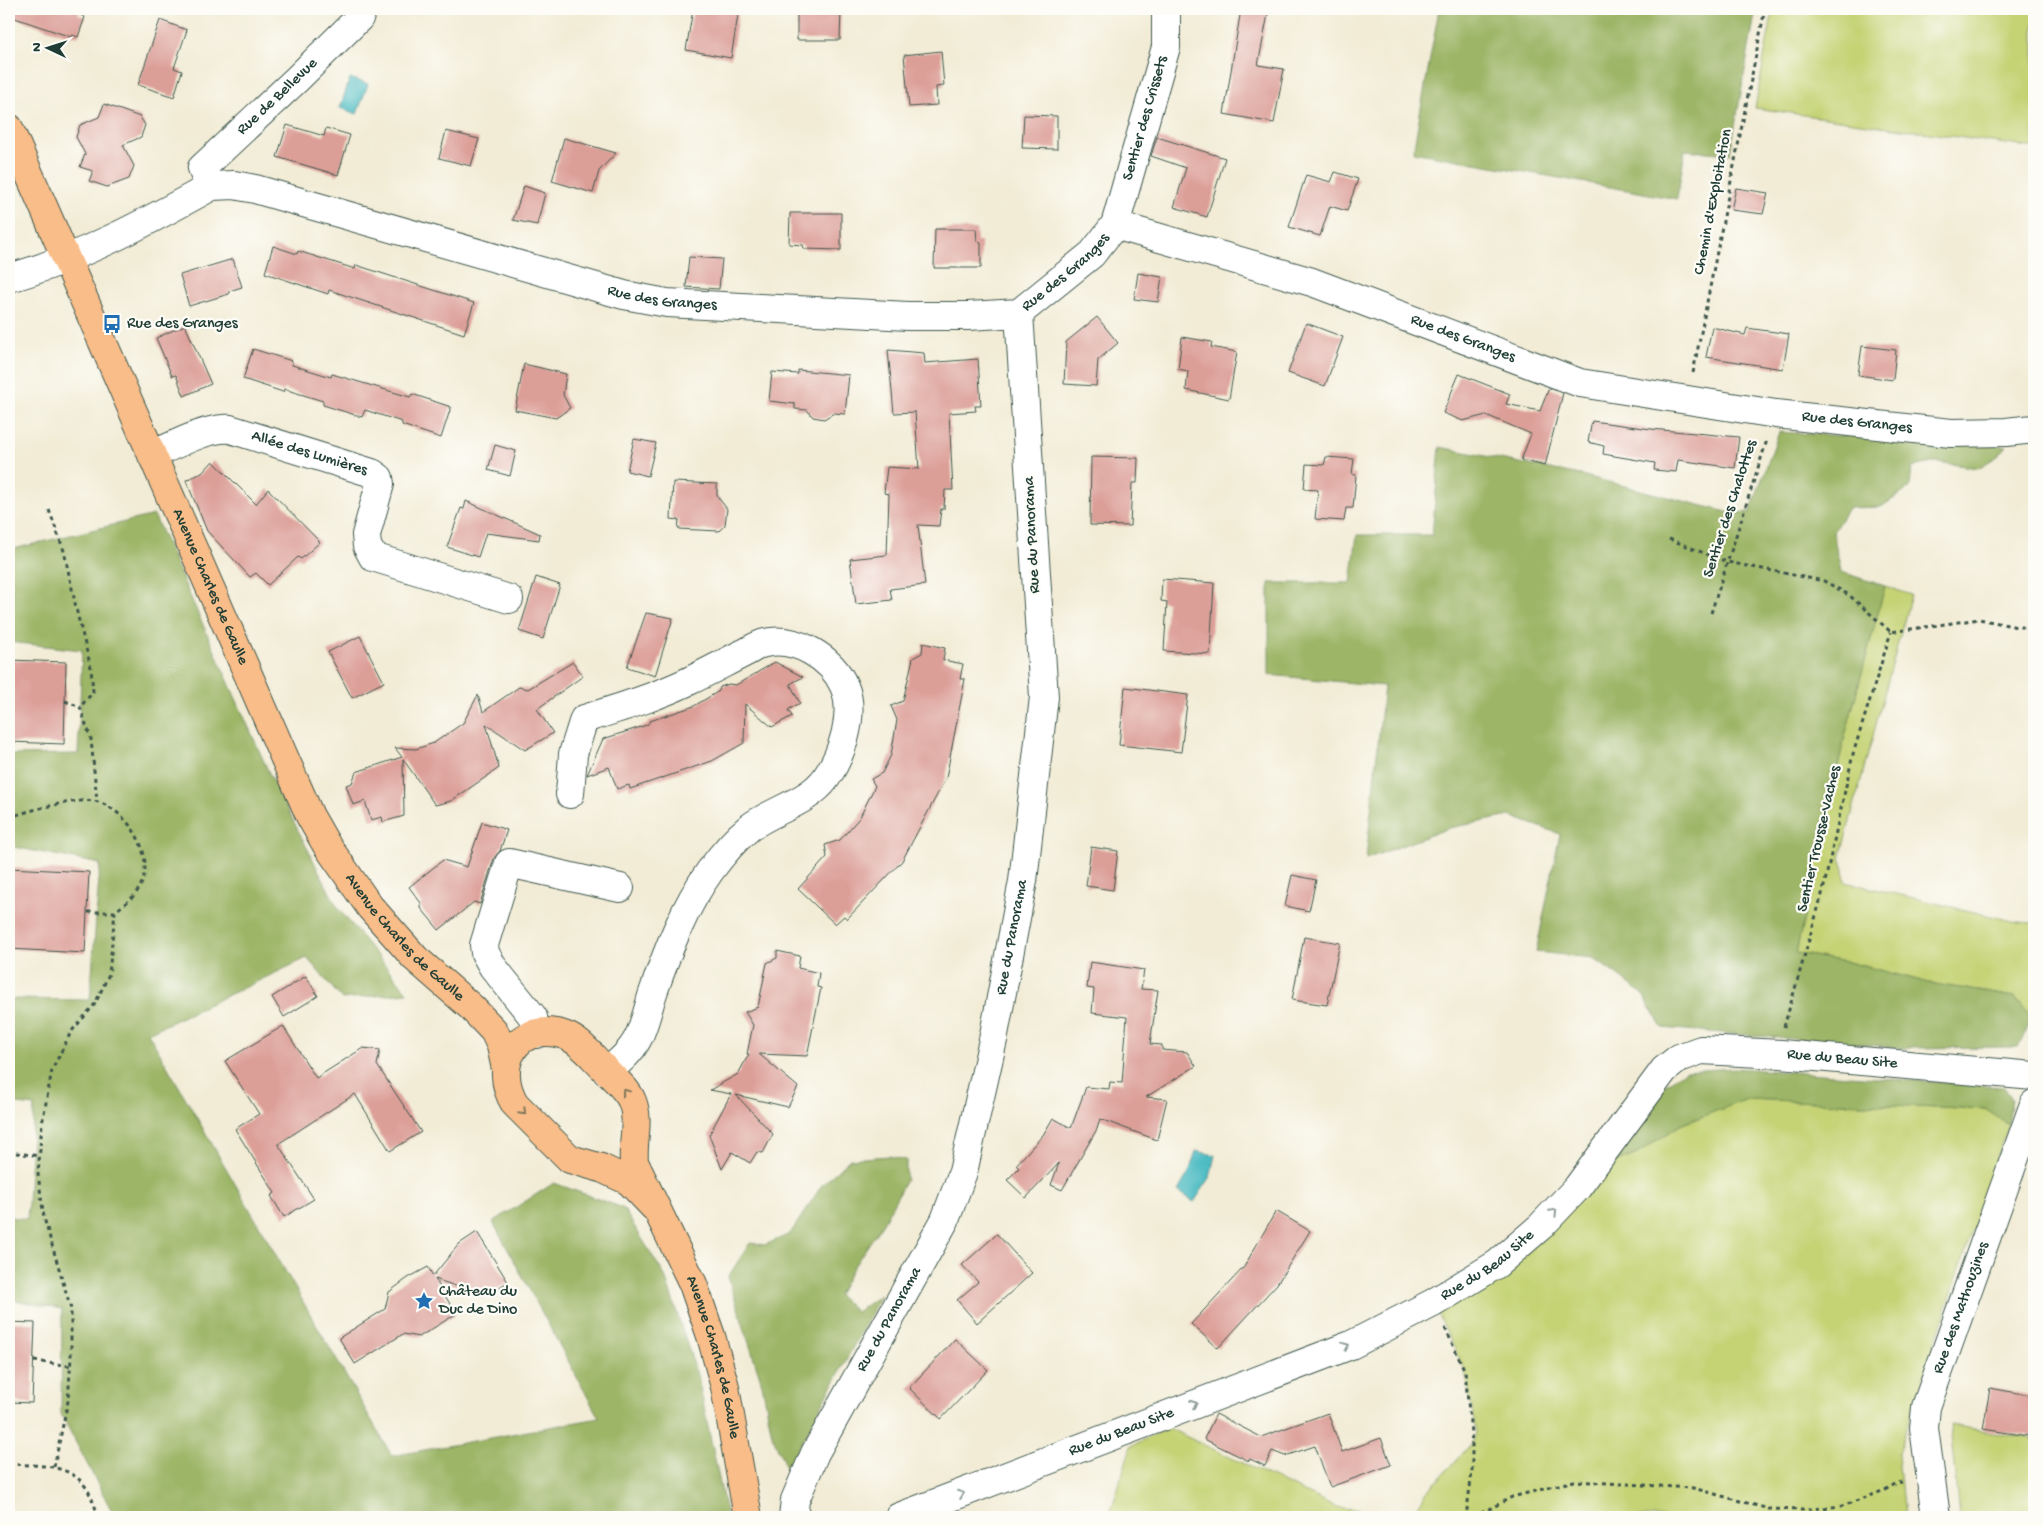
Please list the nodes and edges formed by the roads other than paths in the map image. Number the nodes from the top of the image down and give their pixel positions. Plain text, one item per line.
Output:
1 (363, 9) edge
2 (1166, 9) edge
3 (9, 128) edge
4 (209, 187) junction
5 (1115, 225) junction
6 (66, 260) junction
7 (9, 278) edge
8 (1019, 313) junction
9 (2034, 429) edge
10 (152, 456) junction
11 (509, 600) dead end
12 (570, 794) dead end
13 (620, 888) dead end
14 (471, 1007) junction
15 (536, 1034) junction
16 (506, 1068) junction
17 (607, 1072) junction
18 (2034, 1076) edge
19 (2034, 1104) edge
20 (634, 1137) junction
21 (580, 1163) junction
22 (654, 1207) junction
23 (748, 1517) edge
24 (793, 1517) edge
25 (899, 1517) edge
26 (1936, 1517) edge

1 - 4 street, Rue de Bellevue
2 - 5 street, Sentier des Crissets
3 - 6 main road, Avenue Charles de Gaulle
4 - 6 street, Rue des Granges
4 - 8 street, Rue des Granges
5 - 8 street, Rue des Granges
5 - 9 street, Rue des Granges
6 - 7 street, Rue des Granges
6 - 10 main road, Avenue Charles de Gaulle
8 - 24 street, Rue du Panorama
10 - 11 street, Allée des Lumières
10 - 14 main road, Avenue Charles de Gaulle
12 - 17 street
13 - 15 street
14 - 15 main road, Avenue Charles de Gaulle
14 - 16 main road, Avenue Charles de Gaulle
15 - 16 main road, Avenue Charles de Gaulle
15 - 17 main road, Avenue Charles de Gaulle
16 -> 21 main road, Avenue Charles de Gaulle
20 -> 17 main road, Avenue Charles de Gaulle
25 -> 18 street, Rue du Beau Site
19 - 26 street, Rue des Mathouzines
20 - 21 main road
20 - 22 main road, Avenue Charles de Gaulle
21 - 22 main road, Avenue Charles de Gaulle
22 - 23 main road, Avenue Charles de Gaulle

